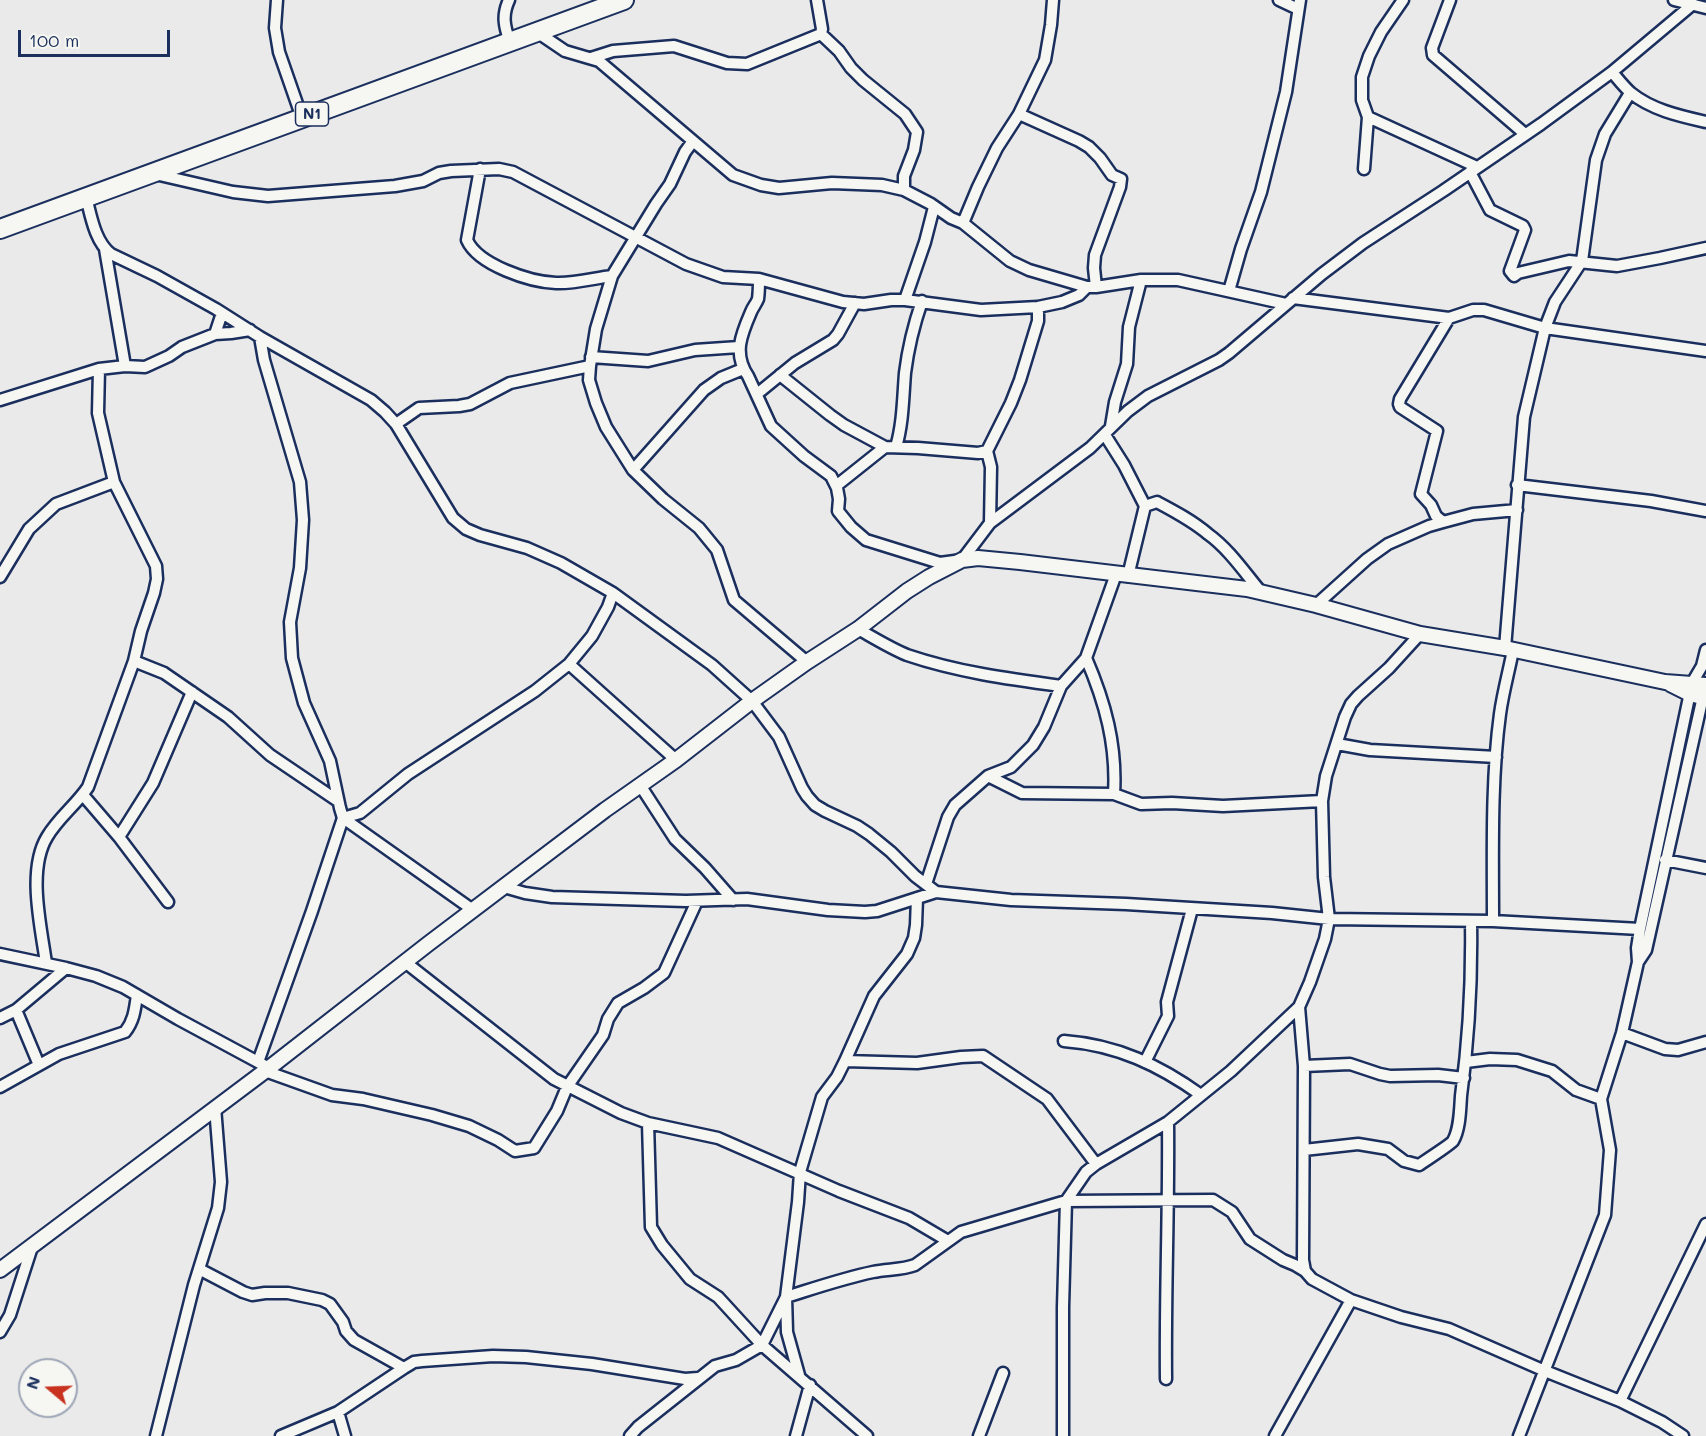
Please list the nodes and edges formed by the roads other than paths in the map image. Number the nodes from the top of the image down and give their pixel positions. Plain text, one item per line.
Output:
1 (278, 0) edge
2 (509, 0) edge
3 (624, 0) edge
4 (817, 0) edge
5 (1053, 0) edge
6 (1279, 0) edge
7 (1403, 0) edge
8 (1450, 0) edge
9 (1674, 0) edge
10 (1299, 4) edge
11 (1693, 4) junction
12 (1706, 8) edge
13 (537, 32) junction
14 (821, 34) junction
15 (510, 42) junction
16 (591, 58) junction
17 (1612, 72) junction
18 (1630, 93) junction
19 (1019, 114) junction
20 (1368, 117) junction
21 (302, 118) junction
22 (1706, 122) edge
23 (1525, 134) junction
24 (693, 141) junction
25 (480, 169) junction
26 (1364, 169) dead end
27 (1474, 170) junction
28 (151, 173) junction
29 (904, 190) junction
30 (86, 197) junction
31 (934, 207) junction
32 (963, 223) junction
33 (0, 228) edge
34 (636, 237) junction
35 (1706, 248) edge
36 (105, 249) junction
37 (1582, 261) junction
38 (612, 276) junction
39 (759, 279) junction
40 (1141, 280) junction
41 (1091, 287) junction
42 (1229, 291) junction
43 (905, 300) junction
44 (922, 301) junction
45 (1289, 301) junction
46 (855, 303) junction
47 (1038, 307) junction
48 (222, 313) junction
49 (1449, 318) junction
50 (1545, 328) junction
51 (250, 330) junction
52 (215, 334) junction
53 (260, 337) junction
54 (739, 347) junction
55 (1706, 351) edge
56 (591, 362) junction
57 (125, 366) junction
58 (99, 369) junction
59 (743, 369) junction
60 (780, 375) junction
61 (757, 394) junction
62 (0, 400) edge
63 (396, 424) junction
64 (1108, 430) junction
65 (891, 447) junction
66 (987, 451) junction
67 (633, 470) junction
68 (114, 482) junction
69 (1518, 485) junction
70 (836, 486) junction
71 (1145, 506) junction
72 (1517, 510) junction
73 (1706, 511) edge
74 (1443, 522) junction
75 (990, 523) junction
76 (962, 560) junction
77 (1122, 575) junction
78 (0, 577) edge
79 (1261, 592) junction
80 (613, 593) junction
81 (1316, 605) junction
82 (858, 629) junction
83 (1420, 634) junction
84 (1509, 649) junction
85 (1706, 650) edge
86 (1086, 658) junction
87 (134, 661) junction
88 (807, 662) junction
89 (569, 664) junction
90 (1061, 686) junction
91 (1700, 690) edge
92 (192, 692) junction
93 (752, 701) junction
94 (1337, 744) junction
95 (1496, 757) junction
96 (676, 760) junction
97 (988, 776) junction
98 (640, 786) junction
99 (1114, 794) junction
100 (83, 795) junction
101 (338, 801) junction
102 (1322, 801) junction
103 (343, 818) junction
104 (119, 837) junction
105 (1665, 860) junction
106 (1706, 868) edge
107 (926, 884) junction
108 (504, 887) junction
109 (936, 892) junction
110 (916, 898) junction
111 (733, 900) junction
112 (697, 901) junction
113 (168, 902) dead end
114 (1192, 909) junction
115 (473, 910) junction
116 (1329, 919) junction
117 (1471, 921) junction
118 (1493, 921) junction
119 (1640, 929) junction
120 (0, 954) edge
121 (405, 962) junction
122 (1638, 962) junction
123 (46, 963) junction
124 (66, 968) junction
125 (137, 995) junction
126 (1299, 1007) junction
127 (16, 1010) junction
128 (0, 1018) edge
129 (1622, 1033) junction
130 (1064, 1041) dead end
131 (1706, 1042) edge
132 (845, 1061) junction
133 (1145, 1062) junction
134 (1466, 1062) junction
135 (39, 1065) junction
136 (1304, 1066) junction
137 (264, 1067) junction
138 (1464, 1078) junction
139 (567, 1086) junction
140 (0, 1087) edge
141 (1201, 1095) junction
142 (1601, 1099) junction
143 (215, 1107) junction
144 (1168, 1122) junction
145 (648, 1123) junction
146 (1304, 1150) junction
147 (1096, 1164) junction
148 (800, 1172) junction
149 (1066, 1201) junction
150 (1169, 1201) junction
151 (1706, 1224) edge
152 (948, 1241) junction
153 (32, 1247) junction
154 (1701, 1247) edge
155 (199, 1269) junction
156 (0, 1270) edge
157 (1305, 1271) junction
158 (786, 1297) junction
159 (1351, 1300) junction
160 (0, 1332) edge
161 (762, 1344) junction
162 (404, 1368) junction
163 (1545, 1371) junction
164 (1003, 1373) dead end
165 (799, 1376) junction
166 (698, 1378) junction
167 (1166, 1378) dead end
168 (810, 1385) junction
169 (1620, 1401) junction
170 (338, 1412) junction
171 (156, 1436) edge
172 (281, 1436) edge
173 (345, 1436) edge
174 (630, 1436) edge
175 (796, 1436) edge
176 (867, 1436) edge
177 (978, 1436) edge
178 (1063, 1436) edge
179 (1275, 1436) edge
180 (1519, 1436) edge
181 (1683, 1436) edge

1 - 21 street
2 - 15 street
3 - 13 highway, N1
4 - 14 street
5 - 19 street
6 - 10 street
7 - 20 street
8 - 23 street
9 - 11 street
10 - 42 street
11 - 12 street
11 - 17 street
13 - 15 highway, N1
13 - 16 street
14 - 16 street
14 - 29 street
15 - 21 highway, N1
16 - 24 street
17 - 18 street
17 - 23 street
18 - 22 street
18 - 37 street
19 - 32 street
19 - 41 street
20 - 26 street
20 - 27 street
21 - 28 highway, N1
23 - 27 street
24 - 29 street
24 - 34 street
25 - 28 street
25 - 34 street
25 - 38 street
27 - 37 street
27 - 45 street
28 - 30 highway, N1
29 - 31 street
30 - 33 highway, N1
30 - 36 street
31 - 32 street
31 - 43 street
32 - 41 street
34 - 38 street
34 - 39 street
35 - 37 street
36 - 48 street
36 - 57 street
37 - 50 street
38 - 56 street
39 - 46 street
39 - 54 street
40 - 41 street
40 - 42 street
40 - 64 street
41 - 47 street
42 - 45 street
43 - 44 street
43 - 46 street
44 - 47 street
44 - 65 street
45 - 49 street
45 - 64 street
46 - 60 street
47 - 66 street
48 - 51 street
48 - 52 street
49 - 50 street
49 - 74 street
50 - 55 street
50 - 69 street
51 - 52 street
51 - 53 street
52 - 57 street
53 - 63 street
53 - 101 street
54 - 56 street
54 - 59 street
56 - 63 street
56 - 67 street
57 - 58 street
58 - 62 street
58 - 68 street
59 - 61 street
59 - 67 street
60 - 61 street
60 - 65 street
61 - 70 street
63 - 80 street
64 - 71 street
64 - 75 street
65 - 66 street
65 - 70 street
66 - 75 street
67 - 88 street
68 - 78 street
68 - 87 street
69 - 72 street
69 - 73 street
70 - 76 street
71 - 77 street
71 - 79 street
72 - 74 street
72 - 84 street
74 - 81 street
75 - 76 street
76 - 77 street
76 - 82 street
77 - 79 street
77 - 86 street
79 - 81 street
80 - 89 street
80 - 93 street
81 - 83 street
82 - 88 street
82 - 90 street
83 - 84 street
83 - 94 street
84 - 91 street
84 - 95 street
85 - 91 street
86 - 90 street
86 - 99 street
87 - 92 street
87 - 100 street
88 - 93 street
89 - 96 street
89 - 103 street
90 - 97 street
91 - 105 street
91 - 119 street
92 - 101 street
92 - 104 street
93 - 96 street
93 - 107 street
94 - 95 street
94 - 102 street
95 - 118 street
96 - 98 street
97 - 99 street
97 - 107 street
98 - 108 street
98 - 111 street
99 - 102 street
100 - 104 street
100 - 123 street
101 - 103 street
102 - 116 street
103 - 115 street
103 - 137 street
104 - 113 street
105 - 106 street
105 - 122 street
107 - 109 street
108 - 112 street
108 - 115 street
109 - 110 street
109 - 114 street
110 - 111 street
110 - 132 street
111 - 112 street
112 - 139 street
114 - 116 street
114 - 133 street
115 - 121 street
116 - 117 street
116 - 126 street
117 - 118 street
117 - 134 street
118 - 119 street
119 - 122 street
120 - 123 street
121 - 137 street
121 - 139 street
122 - 129 street
123 - 124 street
124 - 125 street
124 - 127 street
125 - 135 street
125 - 137 street
126 - 136 street
126 - 141 street
127 - 128 street
127 - 135 street
129 - 131 street
129 - 142 street
130 - 133 street
132 - 147 street
132 - 148 street
133 - 141 street
134 - 138 street
134 - 142 street
135 - 140 street
136 - 138 street
136 - 146 street
137 - 139 street
137 - 143 street
138 - 146 street
139 - 145 street
141 - 144 street
142 - 163 street
143 - 153 street
143 - 155 street
144 - 147 street
144 - 150 street
145 - 148 street
145 - 161 street
146 - 157 street
147 - 149 street
148 - 152 street
148 - 158 street
149 - 150 street
149 - 152 street
149 - 178 street
150 - 157 street
150 - 167 street
151 - 154 street
152 - 158 street
153 - 156 street
153 - 160 street
154 - 169 street
155 - 162 street
155 - 171 street
157 - 159 street
158 - 161 street
158 - 165 street
159 - 163 street
159 - 179 street
161 - 165 street
161 - 166 street
162 - 166 street
162 - 170 street
163 - 169 street
163 - 180 street
164 - 177 street
165 - 168 street
166 - 174 street
168 - 175 street
168 - 176 street
169 - 181 street
170 - 172 street
170 - 173 street

